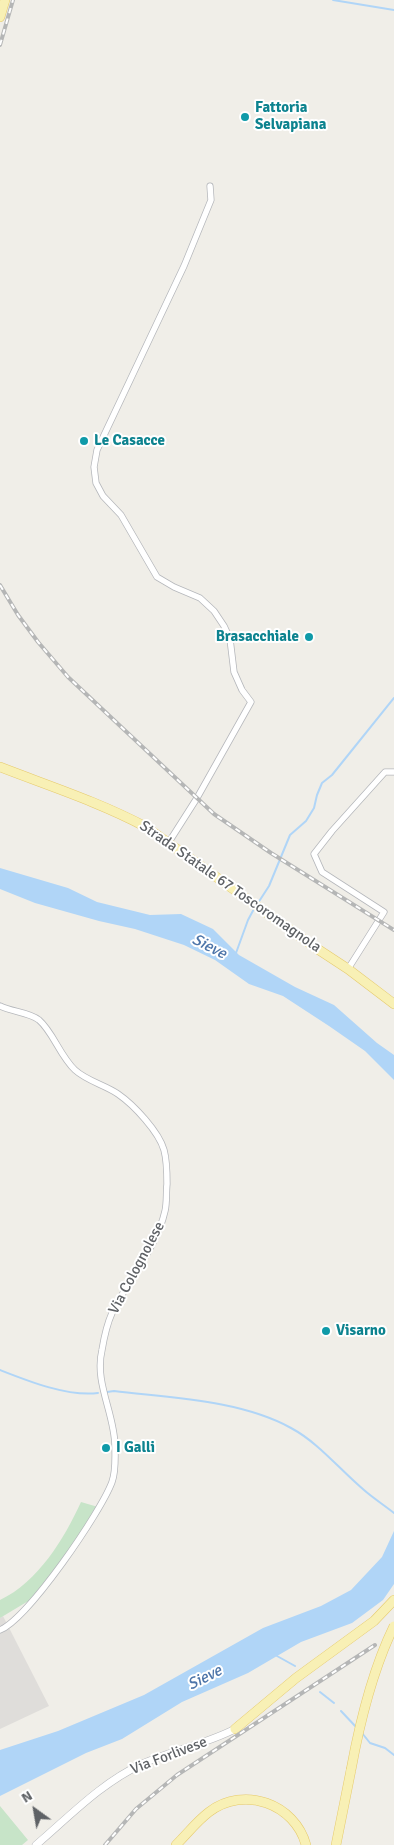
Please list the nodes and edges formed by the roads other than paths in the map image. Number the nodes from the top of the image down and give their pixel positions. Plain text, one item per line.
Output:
1 (5, 0) edge
2 (0, 17) edge
3 (210, 186) dead end
4 (0, 767) edge
5 (394, 772) edge
6 (169, 842) junction
7 (348, 969) junction
8 (394, 1004) edge
9 (0, 1006) edge
10 (394, 1600) edge
11 (394, 1626) edge
12 (0, 1630) edge
13 (236, 1729) joint
14 (36, 1845) edge
15 (176, 1845) edge
16 (306, 1845) edge
17 (336, 1845) edge

1 - 2 main road
3 - 6 street
4 - 6 main road, Strada Statale 67 Toscoromagnola
5 - 7 street
6 - 7 main road, Strada Statale 67 Toscoromagnola
7 - 8 main road, Strada Statale 67 Toscoromagnola
9 - 12 street, Via Colognolese
10 - 13 main road
11 - 17 main road, bridge
13 - 14 street, Via Forlivese
15 - 16 main road

